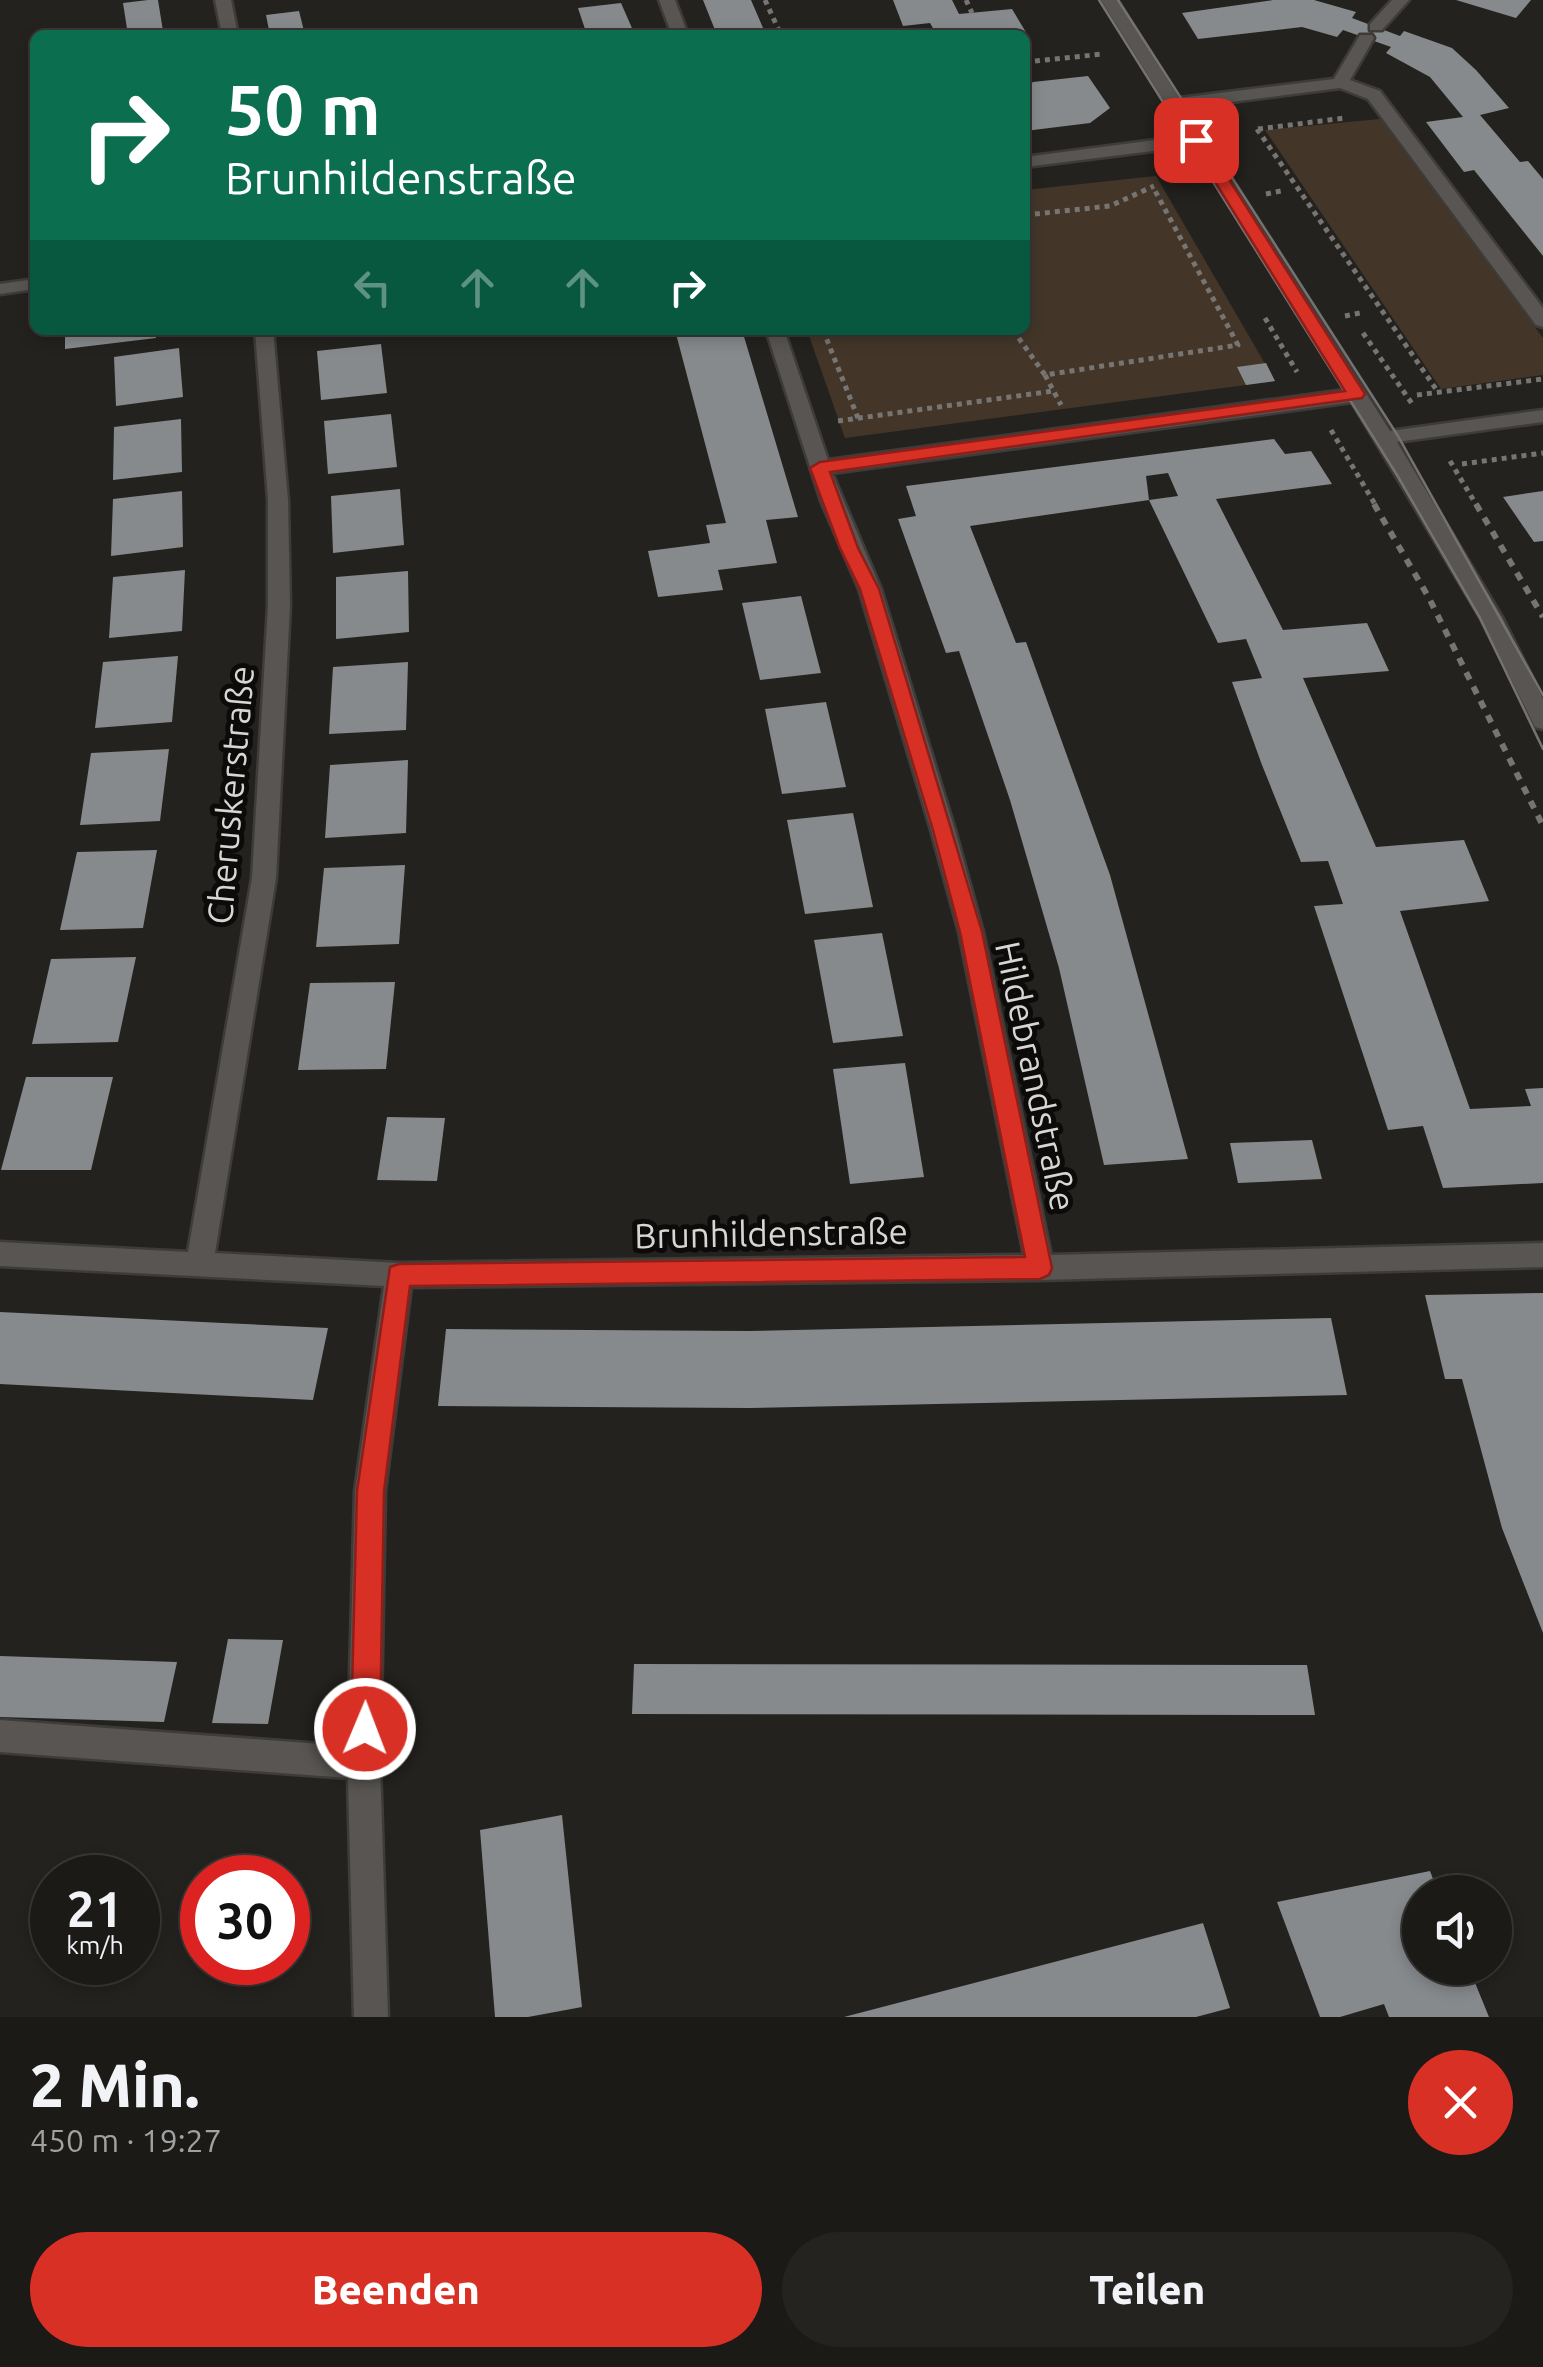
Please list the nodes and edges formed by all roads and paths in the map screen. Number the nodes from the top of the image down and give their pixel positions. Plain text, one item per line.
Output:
1 (223, 0) edge
2 (666, 0) edge
3 (765, 0) edge
4 (966, 0) edge
5 (1109, 0) edge
6 (1401, 0) edge
7 (972, 12) dead end
8 (229, 30) edge
9 (678, 30) edge
10 (779, 30) edge
11 (1104, 54) dead end
12 (1030, 61) edge
13 (1340, 84) junction
14 (1174, 104) junction
15 (1356, 117) dead end
16 (1257, 129) junction
17 (1240, 131) dead end
18 (1196, 140) junction
19 (1030, 161) edge
20 (1281, 192) dead end
21 (1274, 193) dead end
22 (1030, 213) edge
23 (30, 285) edge
24 (0, 288) edge
25 (1360, 314) dead end
26 (1351, 315) dead end
27 (1543, 321) edge
28 (1270, 327) dead end
29 (1261, 328) dead end
30 (264, 335) edge
31 (777, 335) edge
32 (824, 335) edge
33 (1017, 335) edge
34 (1045, 375) junction
35 (1543, 379) edge
36 (1054, 391) junction
37 (1438, 392) junction
38 (1356, 394) junction
39 (1417, 395) dead end
40 (1065, 412) dead end
41 (1543, 416) edge
42 (858, 418) junction
43 (832, 422) dead end
44 (1330, 428) dead end
45 (1431, 431) junction
46 (1384, 438) junction
47 (1543, 453) edge
48 (1462, 464) dead end
49 (820, 468) junction
50 (1543, 617) edge
51 (1543, 722) edge
52 (1543, 826) edge
53 (0, 1254) edge
54 (1543, 1255) edge
55 (200, 1262) junction
56 (1040, 1268) junction
57 (399, 1275) junction
58 (0, 1736) edge
59 (364, 1764) junction
60 (371, 2017) edge

1 - 8 street
2 - 9 street
3 - 10 path
4 - 7 path
5 - 14 street
6 - 13 street
11 - 12 path
13 - 14 street
13 - 27 street
14 - 18 street
15 - 16 path
16 - 17 path
16 - 37 path
18 - 19 street
18 - 38 street
20 - 21 path
22 - 34 path
23 - 24 street
25 - 26 path
28 - 29 path
30 - 55 street, Cheruskerstraße
31 - 49 street, Hildebrandstraße
32 - 42 path
33 - 34 path
34 - 36 path
35 - 37 path
36 - 40 path
36 - 42 path
37 - 39 path
38 - 46 street
38 - 49 street
41 - 45 street
42 - 43 path
44 - 52 path
45 - 46 street
45 - 50 path
46 - 51 street
47 - 48 path
49 - 56 street, Hildebrandstraße
53 - 55 street, Brunhildenstraße
54 - 56 street, Brunhildenstraße
55 - 57 street, Brunhildenstraße
56 - 57 street, Brunhildenstraße
57 - 59 street
58 - 59 street
59 - 60 street

